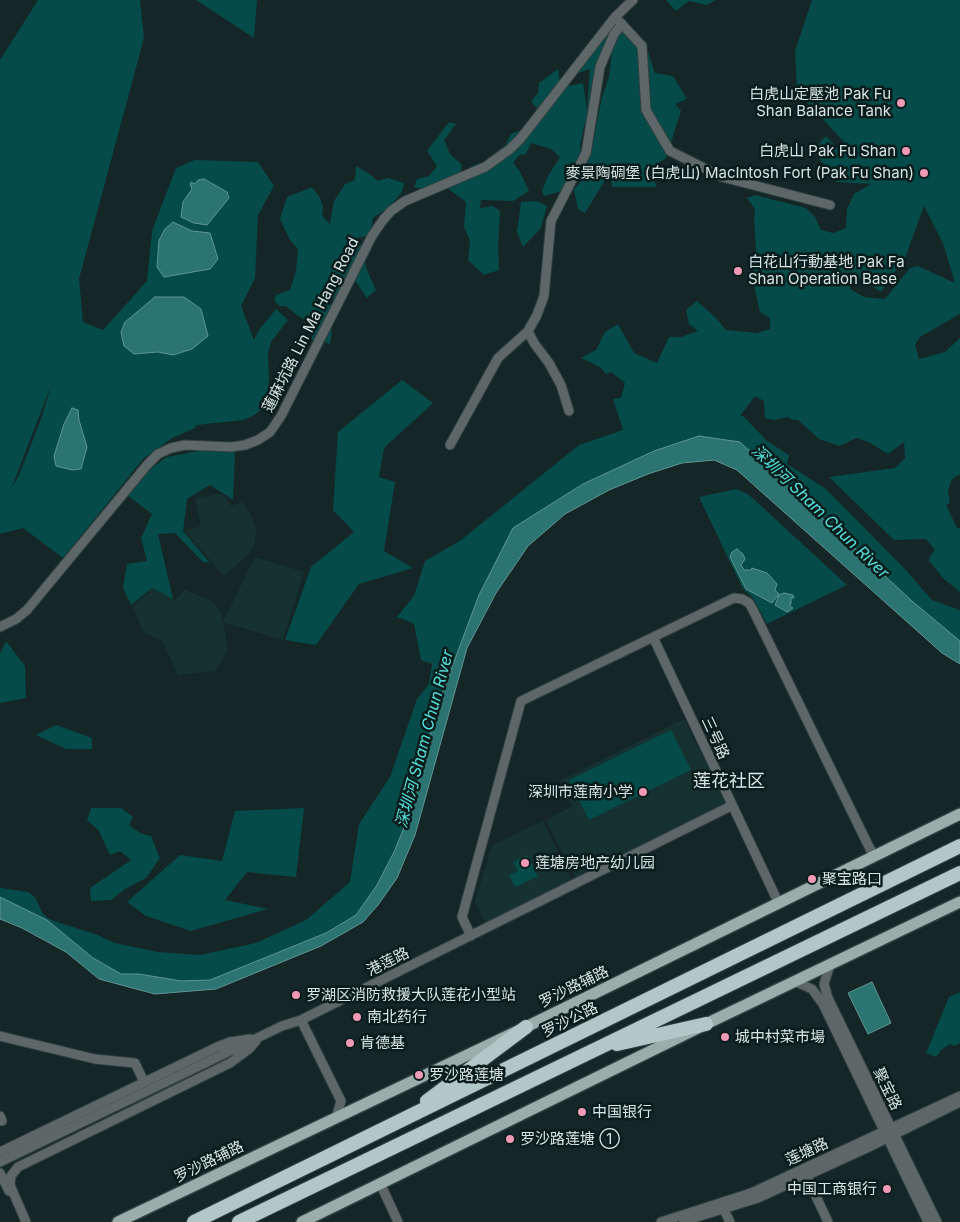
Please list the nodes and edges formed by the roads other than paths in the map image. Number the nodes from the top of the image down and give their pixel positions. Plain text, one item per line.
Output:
1 (633, 0) edge
2 (618, 21) junction
3 (830, 205) dead end
4 (528, 331) junction
5 (569, 411) dead end
6 (450, 445) dead end
7 (0, 627) edge
8 (653, 637) junction
9 (732, 806) junction
10 (960, 814) edge
11 (960, 846) edge
12 (874, 857) junction
13 (960, 873) edge
14 (960, 902) edge
15 (778, 904) junction
16 (471, 936) junction
17 (830, 965) junction
18 (796, 982) junction
19 (301, 1020) junction
20 (706, 1024) junction
21 (526, 1027) junction
22 (0, 1036) edge
23 (261, 1036) junction
24 (592, 1050) junction
25 (144, 1082) junction
26 (960, 1096) edge
27 (341, 1101) junction
28 (960, 1102) edge
29 (361, 1106) junction
30 (336, 1118) junction
31 (399, 1122) junction
32 (889, 1133) junction
33 (0, 1152) edge
34 (0, 1162) edge
35 (0, 1173) edge
36 (806, 1175) junction
37 (380, 1183) junction
38 (724, 1210) junction
39 (250, 1218) edge
40 (25, 1222) edge
41 (118, 1222) edge
42 (194, 1222) edge
43 (239, 1222) edge
44 (302, 1222) edge
45 (398, 1222) edge
46 (662, 1222) edge
47 (682, 1222) edge
48 (730, 1222) edge
49 (828, 1222) edge
50 (928, 1222) edge
51 (937, 1222) edge

1 - 2 street, 蓮麻坑路 Lin Ma Hang Road
2 - 3 street
2 - 4 street
2 - 7 street, 蓮麻坑路 Lin Ma Hang Road
4 - 5 street
4 - 6 street
8 - 9 street, 三号路
8 - 12 street
8 - 16 street
9 - 15 street, 三号路
9 - 16 street, 港莲路
10 - 12 main road, 罗沙路辅路
11 - 31 highway, 罗沙公路
12 - 15 main road, 罗沙路辅路
13 - 24 highway
14 - 17 main road
15 - 21 main road, 罗沙路辅路
16 - 19 street, 港莲路
17 - 18 main road
17 - 32 street, 聚宝路
18 - 20 main road
18 - 32 street, 聚宝路
19 - 23 street, 港莲路
19 - 27 street
20 - 24 highway
20 - 37 main road
21 - 29 main road, 罗沙路辅路
21 - 31 highway
22 - 25 street
23 - 25 street
23 - 34 street, 港莲路
23 - 40 street
24 - 39 highway
25 - 33 street
26 - 32 street, 莲塘路
27 - 29 street
27 - 30 street
28 - 32 street, 莲塘路
29 - 30 main road, 罗沙路辅路
30 - 41 main road, 罗沙路辅路
31 - 42 highway, 罗沙公路
32 - 36 street, 莲塘路
32 - 46 street, 莲塘路
32 - 50 street, 聚宝路
32 - 51 street, 聚宝路
35 - 40 street
36 - 38 street, 莲塘路
36 - 49 street
37 - 44 main road
37 - 45 street
38 - 47 street, 莲塘路
38 - 48 street
39 - 43 highway

